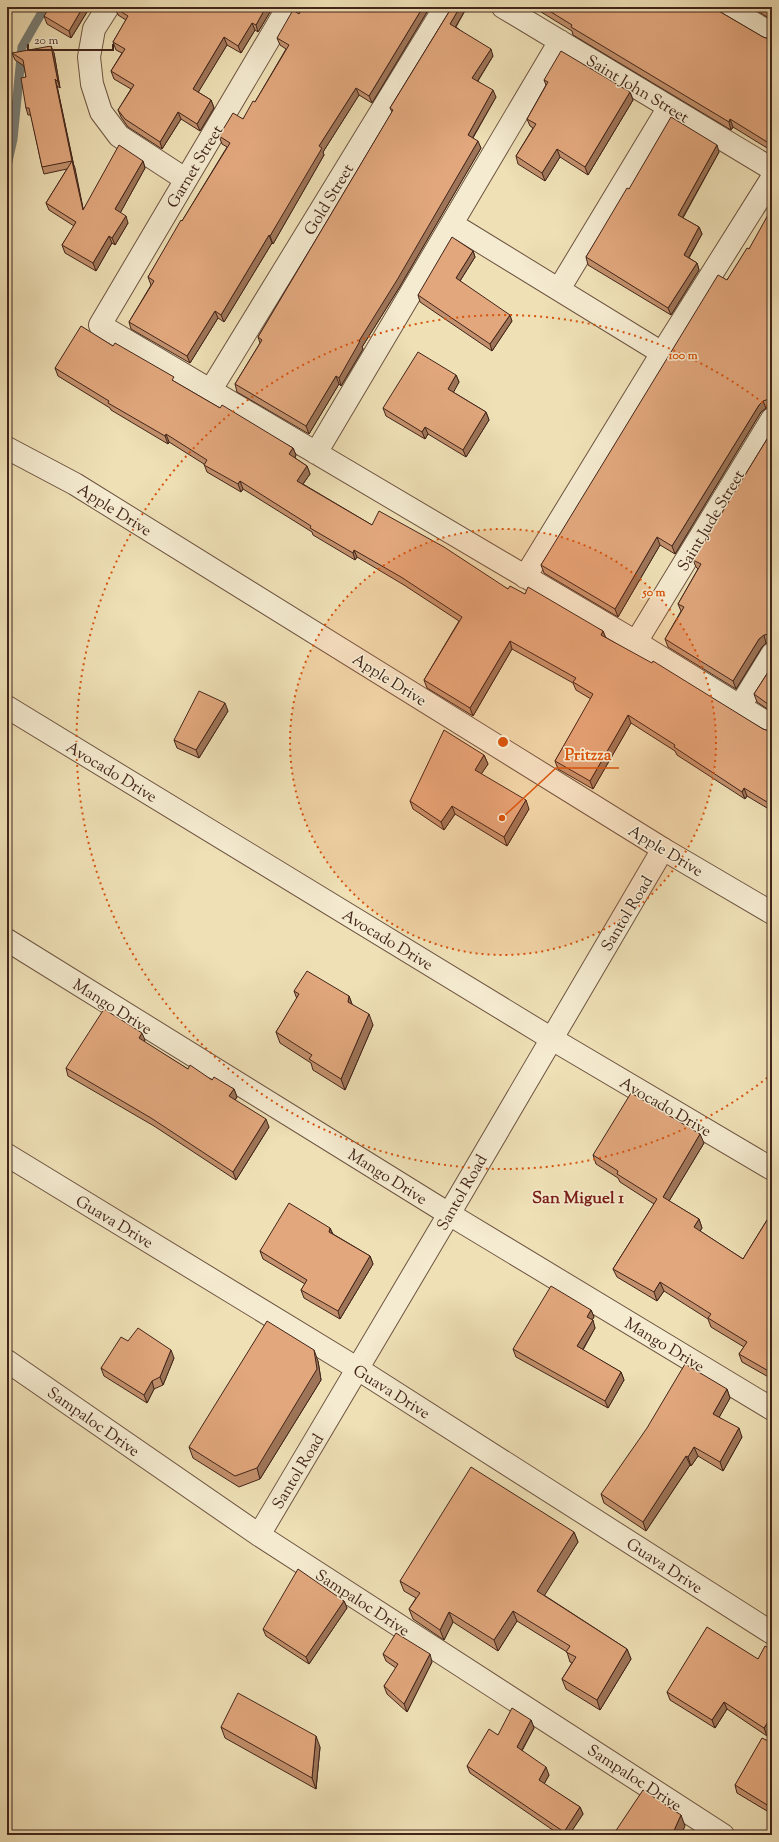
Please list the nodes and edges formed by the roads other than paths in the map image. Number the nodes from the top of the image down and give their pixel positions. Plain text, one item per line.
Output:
1 (108, 7) edge
2 (288, 7) edge
3 (445, 7) edge
4 (503, 7) edge
5 (726, 7) edge
6 (772, 34) edge
7 (560, 41) junction
8 (669, 106) junction
9 (772, 168) edge
10 (772, 178) edge
11 (185, 180) junction
12 (452, 224) junction
13 (559, 289) junction
14 (662, 353) junction
15 (210, 391) junction
16 (772, 419) edge
17 (7, 448) edge
18 (316, 453) junction
19 (526, 577) junction
20 (636, 642) junction
21 (772, 654) edge
22 (740, 706) junction
23 (7, 707) edge
24 (772, 726) edge
25 (664, 849) junction
26 (772, 913) edge
27 (7, 940) edge
28 (552, 1039) junction
29 (7, 1155) edge
30 (772, 1169) edge
31 (449, 1214) junction
32 (7, 1362) edge
33 (358, 1369) junction
34 (772, 1408) edge
35 (259, 1535) junction
36 (772, 1633) edge
37 (722, 1835) edge

1 - 11 street
2 - 11 street, Garnet Street
3 - 15 street, Gold Street
4 - 7 street, Saint John Street
5 - 6 street
7 - 8 street, Saint John Street
7 - 12 street
8 - 9 street, Saint John Street
8 - 13 street
10 - 14 street
11 - 15 street, Garnet Street
12 - 13 street
12 - 18 street
13 - 14 street
14 - 19 street
15 - 18 street
16 - 20 street, Saint Jude Street
17 - 25 street, Apple Drive
18 - 19 street
19 - 20 street
20 - 22 street
21 - 22 street
22 - 24 street
23 - 28 street, Avocado Drive
25 - 26 street, Apple Drive
25 - 28 street, Santol Road
27 - 31 street, Mango Drive
28 - 30 street, Avocado Drive
28 - 31 street, Santol Road
29 - 33 street, Guava Drive
31 - 33 street, Santol Road
31 - 34 street, Mango Drive
32 - 35 street, Sampaloc Drive
33 - 35 street, Santol Road
33 - 36 street, Guava Drive
35 - 37 street, Sampaloc Drive

